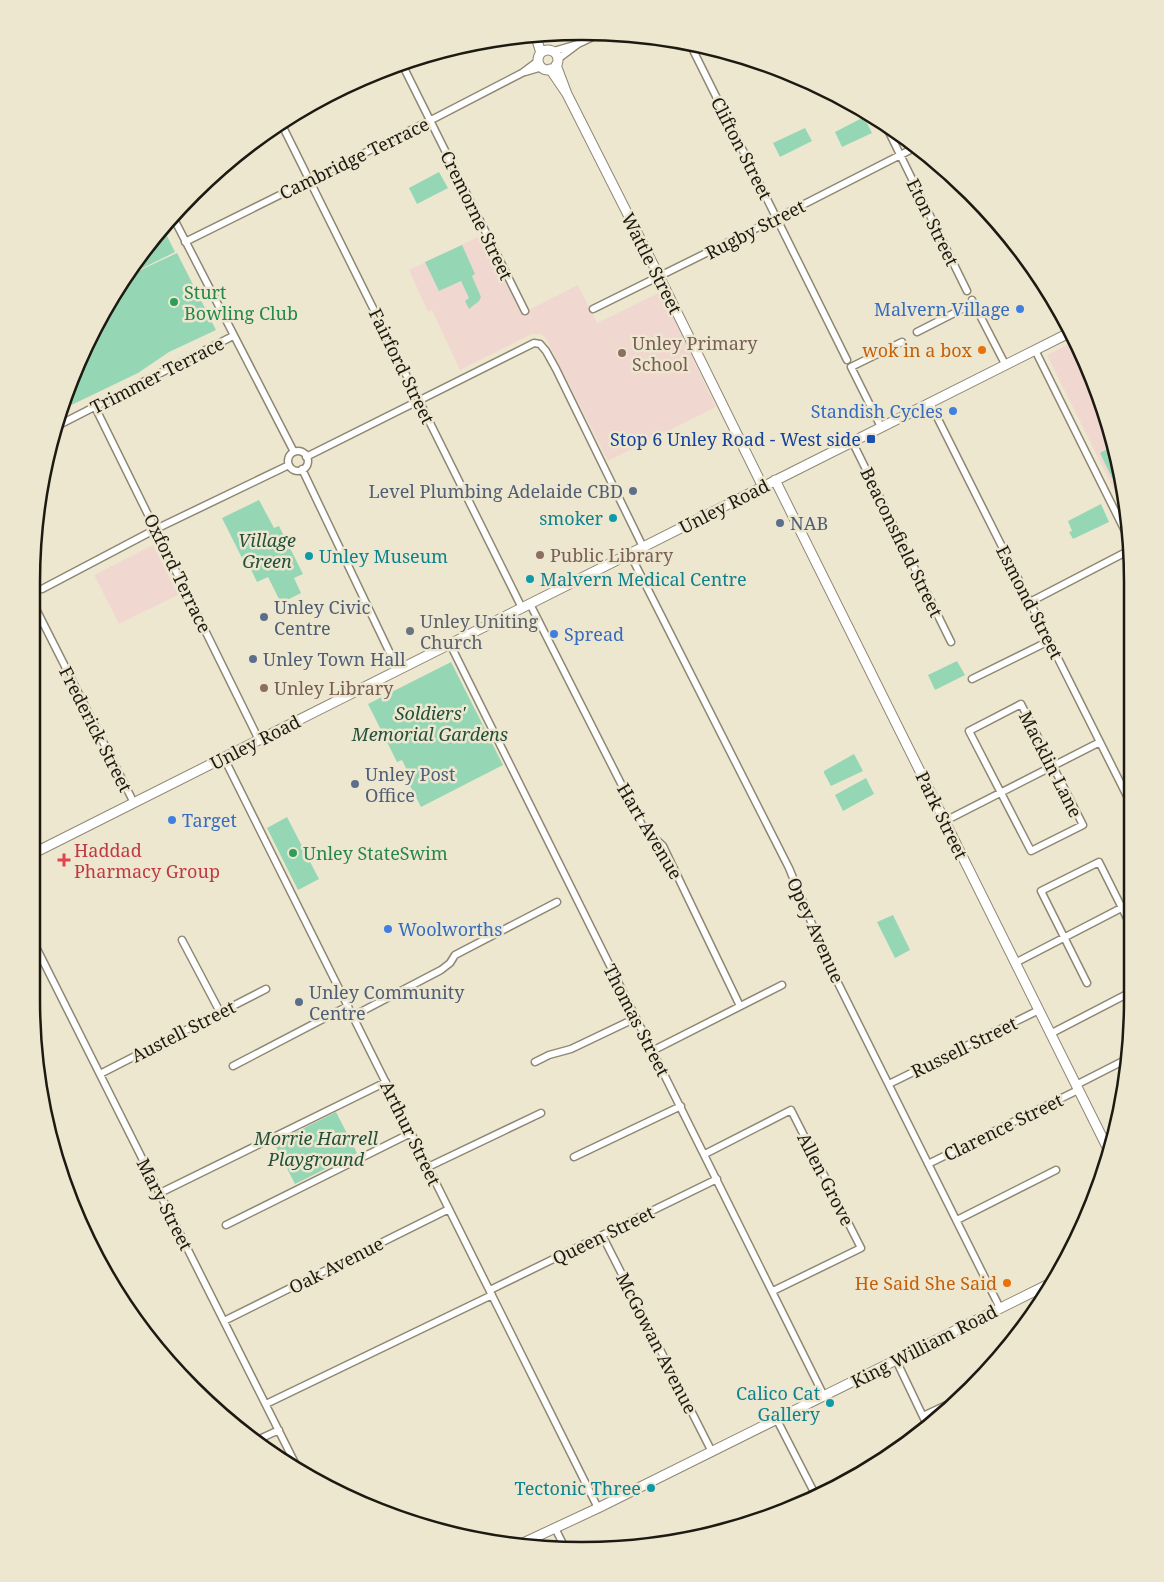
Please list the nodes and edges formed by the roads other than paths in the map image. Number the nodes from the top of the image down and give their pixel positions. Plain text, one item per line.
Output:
1 (586, 40) edge
2 (540, 42) edge
3 (694, 51) edge
4 (548, 59) junction
5 (405, 70) edge
6 (430, 120) junction
7 (284, 129) edge
8 (892, 137) edge
9 (910, 150) edge
10 (901, 155) junction
11 (310, 180) junction
12 (777, 218) junction
13 (176, 224) edge
14 (185, 242) junction
15 (659, 276) junction
16 (967, 291) dead end
17 (593, 309) dead end
18 (525, 311) dead end
19 (917, 332) dead end
20 (1064, 335) edge
21 (233, 336) junction
22 (902, 342) dead end
23 (1036, 350) junction
24 (847, 360) dead end
25 (1005, 364) junction
26 (419, 400) junction
27 (930, 402) junction
28 (96, 407) junction
29 (64, 422) edge
30 (881, 427) junction
31 (852, 441) junction
32 (294, 452) junction
33 (306, 457) junction
34 (288, 464) junction
35 (302, 469) junction
36 (776, 480) junction
37 (763, 487) junction
38 (1120, 521) edge
39 (156, 529) junction
40 (643, 547) junction
41 (630, 554) junction
42 (1123, 554) edge
43 (42, 589) dead end
44 (1030, 602) junction
45 (526, 606) junction
46 (40, 617) edge
47 (1049, 641) junction
48 (951, 642) dead end
49 (450, 644) junction
50 (398, 670) junction
51 (972, 679) dead end
52 (259, 740) junction
53 (1100, 742) junction
54 (224, 758) junction
55 (1053, 766) junction
56 (1124, 790) edge
57 (1001, 792) junction
58 (134, 803) junction
59 (945, 820) junction
60 (40, 850) edge
61 (557, 902) dead end
62 (1122, 908) junction
63 (1124, 912) edge
64 (1064, 938) junction
65 (182, 940) dead end
66 (40, 955) edge
67 (1015, 963) junction
68 (1087, 983) dead end
69 (782, 985) dead end
70 (266, 989) dead end
71 (1124, 996) edge
72 (348, 1006) junction
73 (740, 1006) junction
74 (1038, 1010) junction
75 (220, 1012) junction
76 (353, 1016) junction
77 (636, 1018) junction
78 (1050, 1034) junction
79 (652, 1051) junction
80 (535, 1062) dead end
81 (1120, 1063) edge
82 (232, 1066) dead end
83 (100, 1074) junction
84 (386, 1082) junction
85 (889, 1084) junction
86 (1077, 1087) junction
87 (680, 1106) junction
88 (541, 1113) dead end
89 (411, 1133) junction
90 (1106, 1138) edge
91 (1103, 1140) junction
92 (1105, 1143) edge
93 (705, 1154) junction
94 (574, 1157) dead end
95 (928, 1164) junction
96 (428, 1167) junction
97 (1056, 1170) dead end
98 (717, 1179) junction
99 (160, 1193) junction
100 (449, 1209) junction
101 (957, 1220) junction
102 (226, 1225) dead end
103 (602, 1235) junction
104 (1041, 1288) edge
105 (773, 1291) junction
106 (491, 1293) junction
107 (1000, 1308) junction
108 (224, 1321) junction
109 (896, 1360) junction
110 (824, 1396) junction
111 (266, 1404) junction
112 (935, 1410) edge
113 (923, 1416) junction
114 (925, 1419) edge
115 (777, 1420) junction
116 (278, 1430) junction
117 (262, 1437) edge
118 (712, 1452) junction
119 (293, 1458) edge
120 (813, 1490) edge
121 (598, 1508) junction
122 (555, 1528) junction
123 (531, 1539) edge
124 (562, 1541) edge

1 - 4 street, Cambridge Terrace
2 - 4 main road, Wattle Street
3 - 12 street, Clifton Street
4 - 6 street, Cambridge Terrace
4 - 15 main road, Wattle Street
5 - 6 street, Cremorne Street
6 - 11 street, Cambridge Terrace
6 - 18 street, Cremorne Street
7 - 11 street, Fairford Street
8 - 10 street, Eton Street
9 - 10 street, Rugby Street
10 - 12 street, Rugby Street
10 - 16 street, Eton Street
11 - 14 street, Cambridge Terrace
11 - 26 street, Fairford Street
12 - 15 street, Rugby Street
12 - 24 street, Clifton Street
13 - 14 street
14 - 21 street
15 - 17 street, Rugby Street
15 - 37 main road, Wattle Street
19 - 25 street
20 - 23 main road, Unley Road
21 - 28 street, Trimmer Terrace
21 - 32 street
22 - 30 street
23 - 25 main road, Unley Road
23 - 38 street
25 - 27 main road, Unley Road
26 - 33 street
26 - 40 street
26 - 45 street, Fairford Street
27 - 30 main road, Unley Road
27 - 44 street, Esmond Street
28 - 29 street, Trimmer Terrace
28 - 39 street, Oxford Terrace
30 - 31 main road, Unley Road
31 - 36 main road, Unley Road
31 - 48 street, Beaconsfield Street
32 - 33 street
32 - 34 street
33 - 35 street
34 - 35 street
34 - 39 street
35 - 50 street
36 - 37 main road, Unley Road
36 - 59 main road, Park Street
37 - 40 main road, Unley Road
39 - 43 street
39 - 52 street, Oxford Terrace
40 - 41 main road, Unley Road
41 - 45 main road, Unley Road
41 - 85 street, Opey Avenue
42 - 44 street
44 - 47 street, Esmond Street
45 - 49 main road, Unley Road
45 - 73 street, Hart Avenue
46 - 58 street, Frederick Street
47 - 51 street
47 - 53 street, Esmond Street
49 - 50 main road, Unley Road
49 - 77 street, Thomas Street
50 - 52 main road, Unley Road
52 - 54 main road, Unley Road
53 - 55 street
53 - 56 street, Esmond Street
54 - 58 main road, Unley Road
54 - 72 street, Arthur Street
55 - 57 street
55 - 57 street, Macklin Lane
55 - 57 street, Macklin Lane
57 - 59 street
58 - 60 main road, Unley Road
59 - 67 main road, Park Street
61 - 76 street
62 - 63 street
62 - 64 street
62 - 64 street
64 - 67 street
64 - 68 street
65 - 75 street
66 - 83 street, Mary Street
67 - 74 main road, Park Street
69 - 73 street
70 - 75 street, Austell Street
71 - 78 street
72 - 76 street, Arthur Street
72 - 82 street
73 - 79 street
74 - 78 main road, Park Street
74 - 85 street, Russell Street
75 - 83 street, Austell Street
76 - 84 street, Arthur Street
77 - 79 street, Thomas Street
77 - 80 street
78 - 86 main road, Park Street
79 - 87 street, Thomas Street
81 - 86 street, Clarence Street
83 - 99 street, Mary Street
84 - 89 street, Arthur Street
84 - 99 street
85 - 95 street, Opey Avenue
86 - 91 main road, Park Street
86 - 95 street, Clarence Street
87 - 93 street, Thomas Street
87 - 94 street
88 - 96 street
89 - 96 street, Arthur Street
89 - 102 street
90 - 91 street
91 - 92 main road, Park Street
93 - 98 street, Thomas Street
93 - 105 street, Allen Grove
95 - 101 street, Opey Avenue
96 - 100 street, Arthur Street
97 - 101 street
98 - 103 street, Queen Street
98 - 105 street, Thomas Street
99 - 108 street, Mary Street
100 - 106 street, Arthur Street
100 - 108 street, Oak Avenue
101 - 107 street, Opey Avenue
103 - 106 street, Queen Street
103 - 118 street, McGowan Avenue
104 - 107 main road, King William Road
105 - 110 street, Thomas Street
106 - 111 street, Queen Street
106 - 121 street, Arthur Street
107 - 109 main road, King William Road
108 - 111 street, Mary Street
109 - 110 main road, King William Road
109 - 113 street
110 - 115 main road, King William Road
111 - 116 street, Mary Street
112 - 113 street
113 - 114 street
115 - 118 main road, King William Road
115 - 120 street
116 - 117 street
116 - 119 street, Mary Street
118 - 121 main road, King William Road
121 - 122 main road, King William Road
122 - 123 main road, King William Road
122 - 124 street

